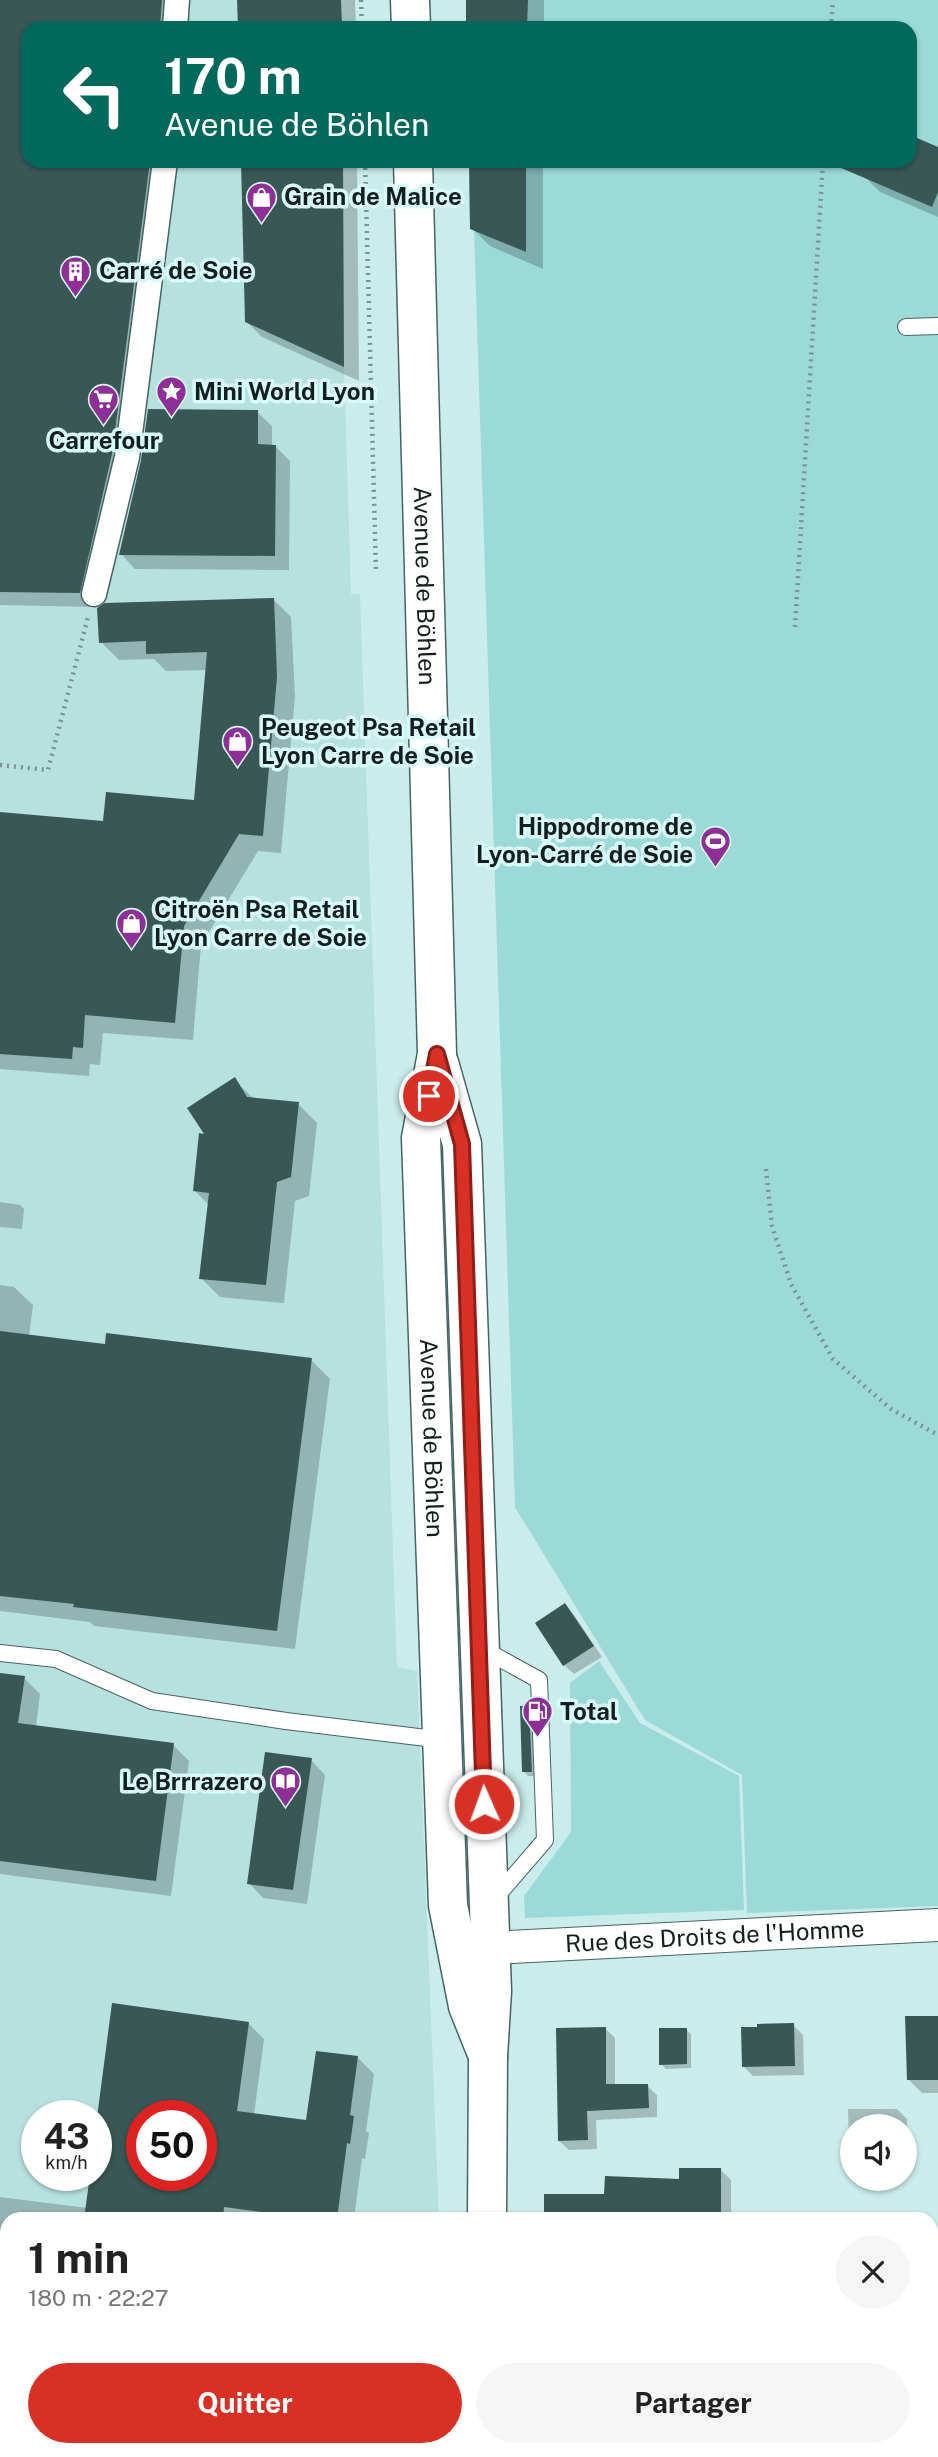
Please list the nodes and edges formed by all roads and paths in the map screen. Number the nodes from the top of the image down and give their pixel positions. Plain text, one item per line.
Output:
1 (177, 0) edge
2 (361, 0) edge
3 (410, 0) edge
4 (833, 0) edge
5 (176, 21) edge
6 (362, 21) edge
7 (411, 21) edge
8 (832, 21) edge
9 (164, 168) edge
10 (365, 168) edge
11 (413, 168) edge
12 (823, 168) edge
13 (938, 326) edge
14 (906, 327) dead end
15 (376, 572) dead end
16 (94, 594) joint
17 (795, 626) dead end
18 (0, 765) edge
19 (437, 1054) junction
20 (766, 1169) dead end
21 (938, 1435) edge
22 (479, 1648) junction
23 (0, 1653) edge
24 (443, 1740) junction
25 (445, 1823) junction
26 (487, 1908) junction
27 (938, 1925) edge
28 (491, 1948) junction
29 (488, 2056) junction
30 (487, 2212) edge

1 - 5 street
2 - 6 path
3 - 7 main road
4 - 8 path
9 - 16 street
10 - 15 path
11 - 19 main road, Avenue de Böhlen
12 - 17 path
13 - 14 lane
16 - 18 path
19 - 22 main road, Avenue de Böhlen
19 - 24 main road, Avenue de Böhlen
20 - 21 path
22 - 26 main road, Avenue de Böhlen
22 - 26 lane
23 - 24 lane
24 - 25 main road, Avenue de Böhlen
25 - 26 main road, Avenue de Böhlen
25 - 29 main road, Avenue de Böhlen
26 - 28 main road, Avenue de Böhlen
27 - 28 street, Rue des Droits de l'Homme
28 - 29 main road, Avenue de Böhlen
29 - 30 main road, Avenue de Böhlen

